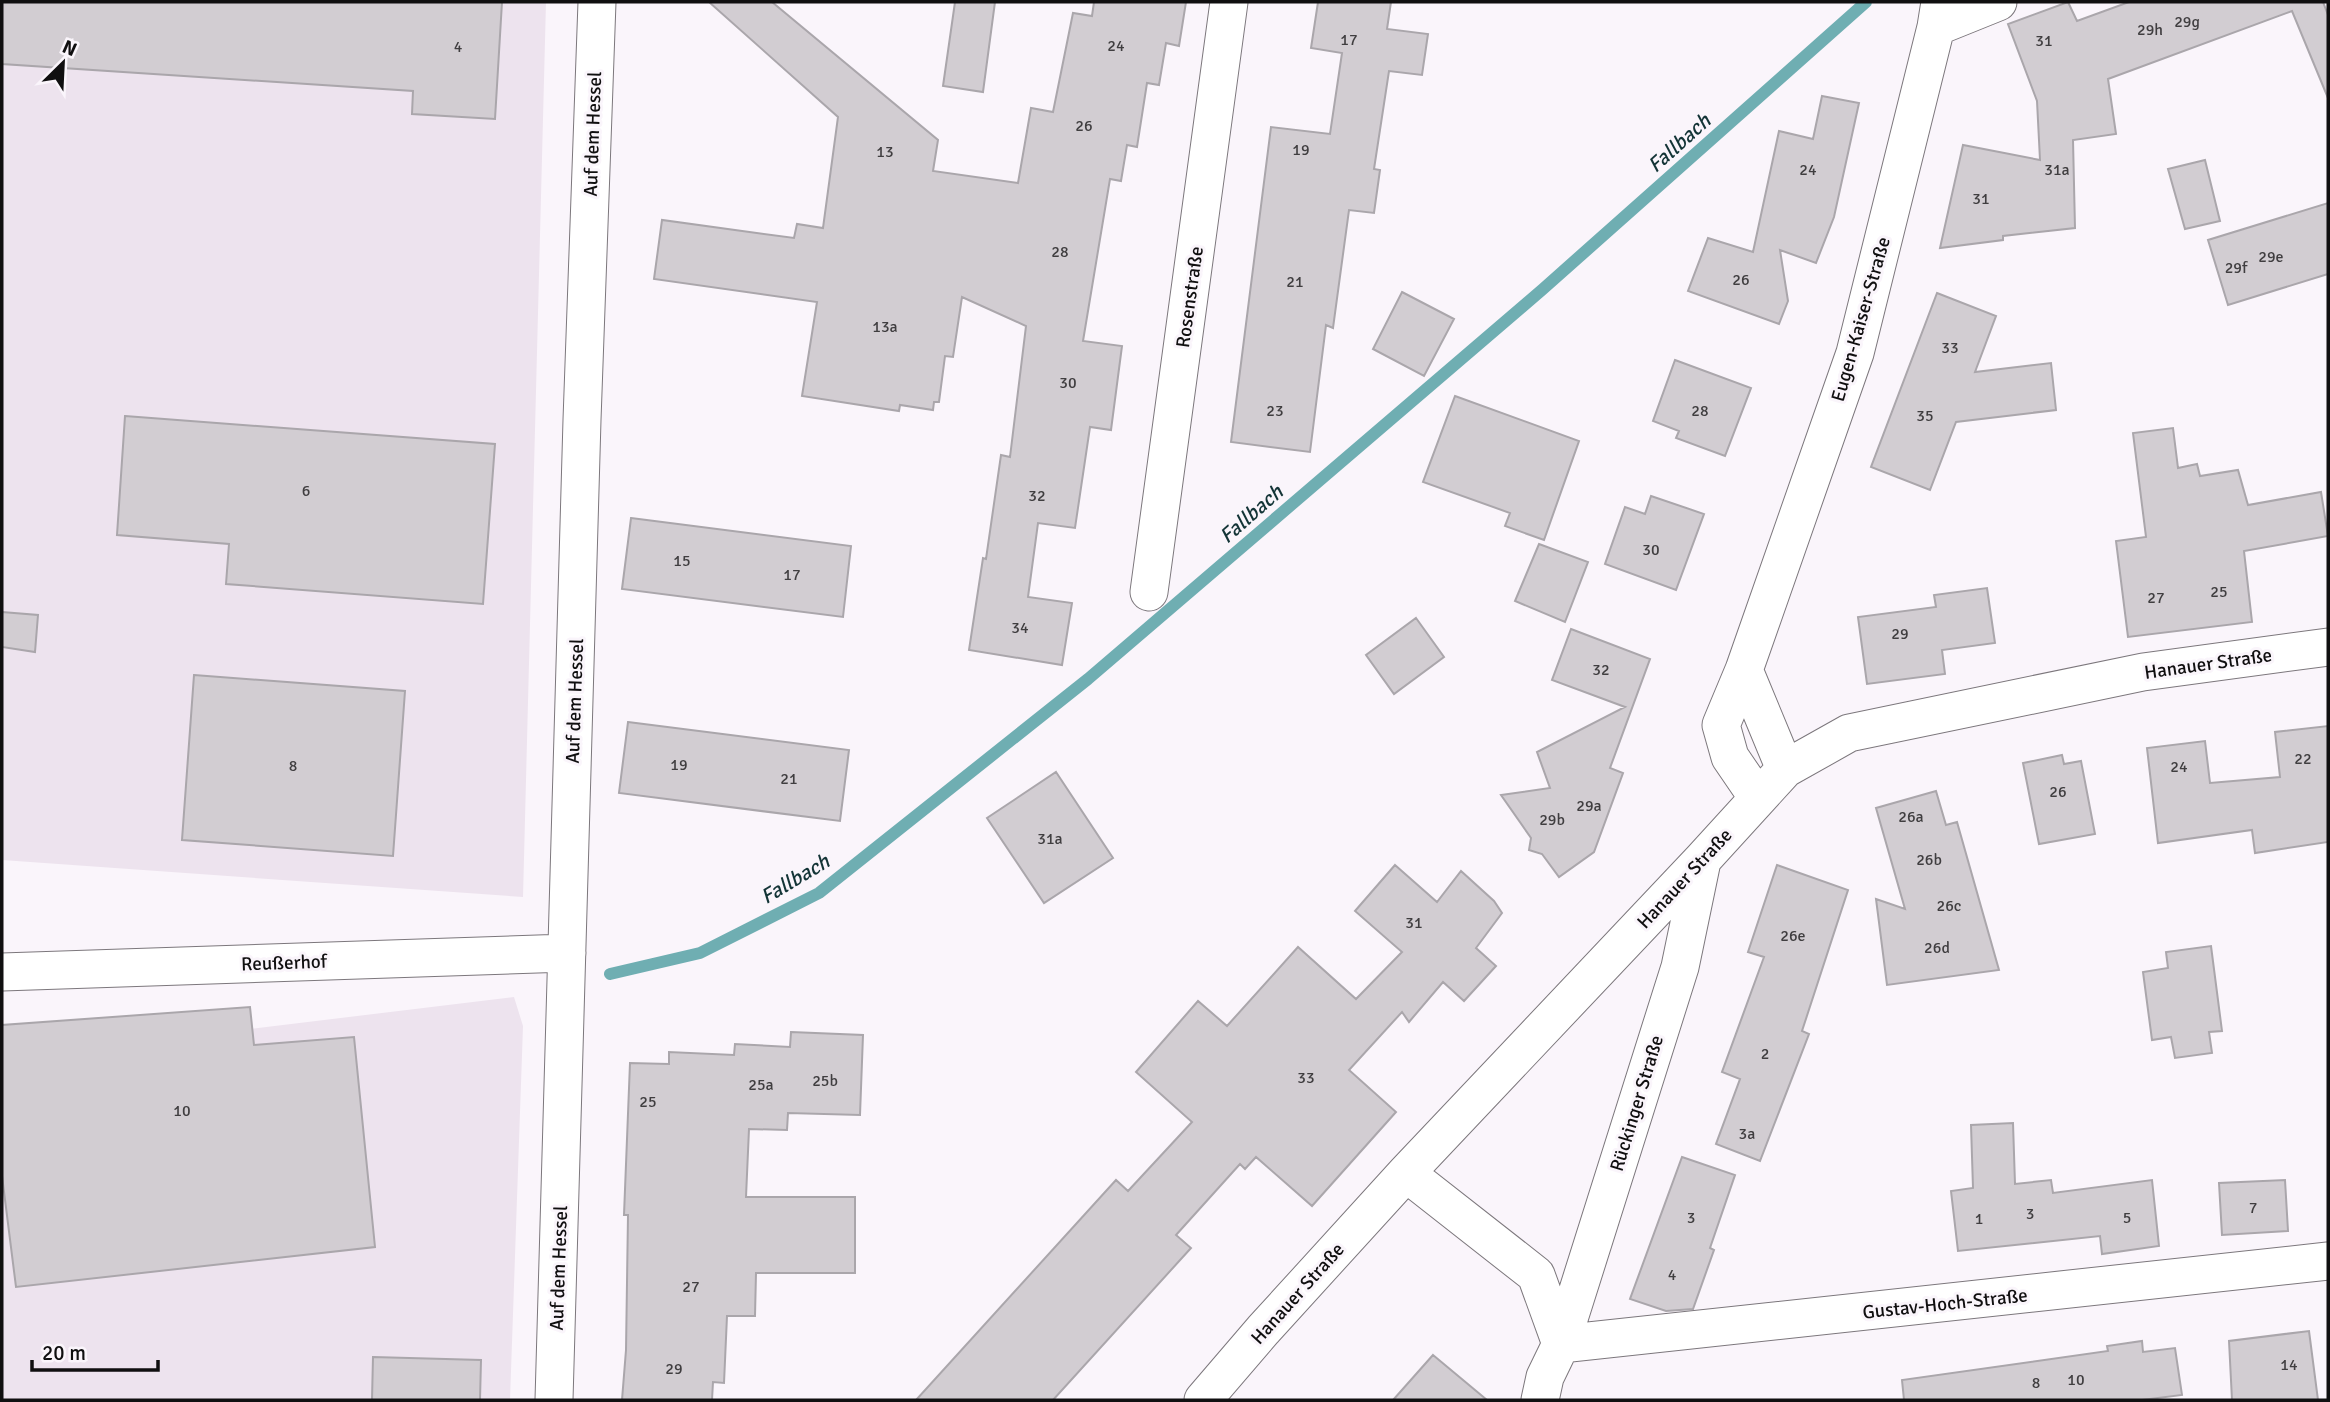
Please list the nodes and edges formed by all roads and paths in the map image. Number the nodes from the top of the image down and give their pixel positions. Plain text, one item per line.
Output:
1 (597, 2) edge
2 (1229, 2) edge
3 (1998, 2) edge
4 (1938, 14) edge
5 (1149, 592) dead end
6 (2328, 647) edge
7 (1744, 670) junction
8 (1785, 769) junction
9 (1758, 798) junction
10 (1702, 860) junction
11 (567, 953) junction
12 (2, 972) edge
13 (1406, 1173) junction
14 (2328, 1262) edge
15 (1561, 1344) junction
16 (554, 1400) edge
17 (1203, 1400) edge
18 (1540, 1400) edge

1 - 11 street, Auf dem Hessel
2 - 5 street, Rosenstraße
3 - 4 street
4 - 7 street, Eugen-Kaiser-Straße
6 - 8 street, Hanauer Straße
7 - 8 street
7 - 9 street, Eugen-Kaiser-Straße
8 - 9 street, Hanauer Straße
9 - 10 street, Hanauer Straße
10 - 13 street, Hanauer Straße
10 - 15 street, Rückinger Straße
11 - 12 street, Reußerhof
11 - 16 street, Auf dem Hessel
13 - 15 street
13 - 17 street, Hanauer Straße
14 - 15 street, Gustav-Hoch-Straße
15 - 18 street, Rückinger Straße

